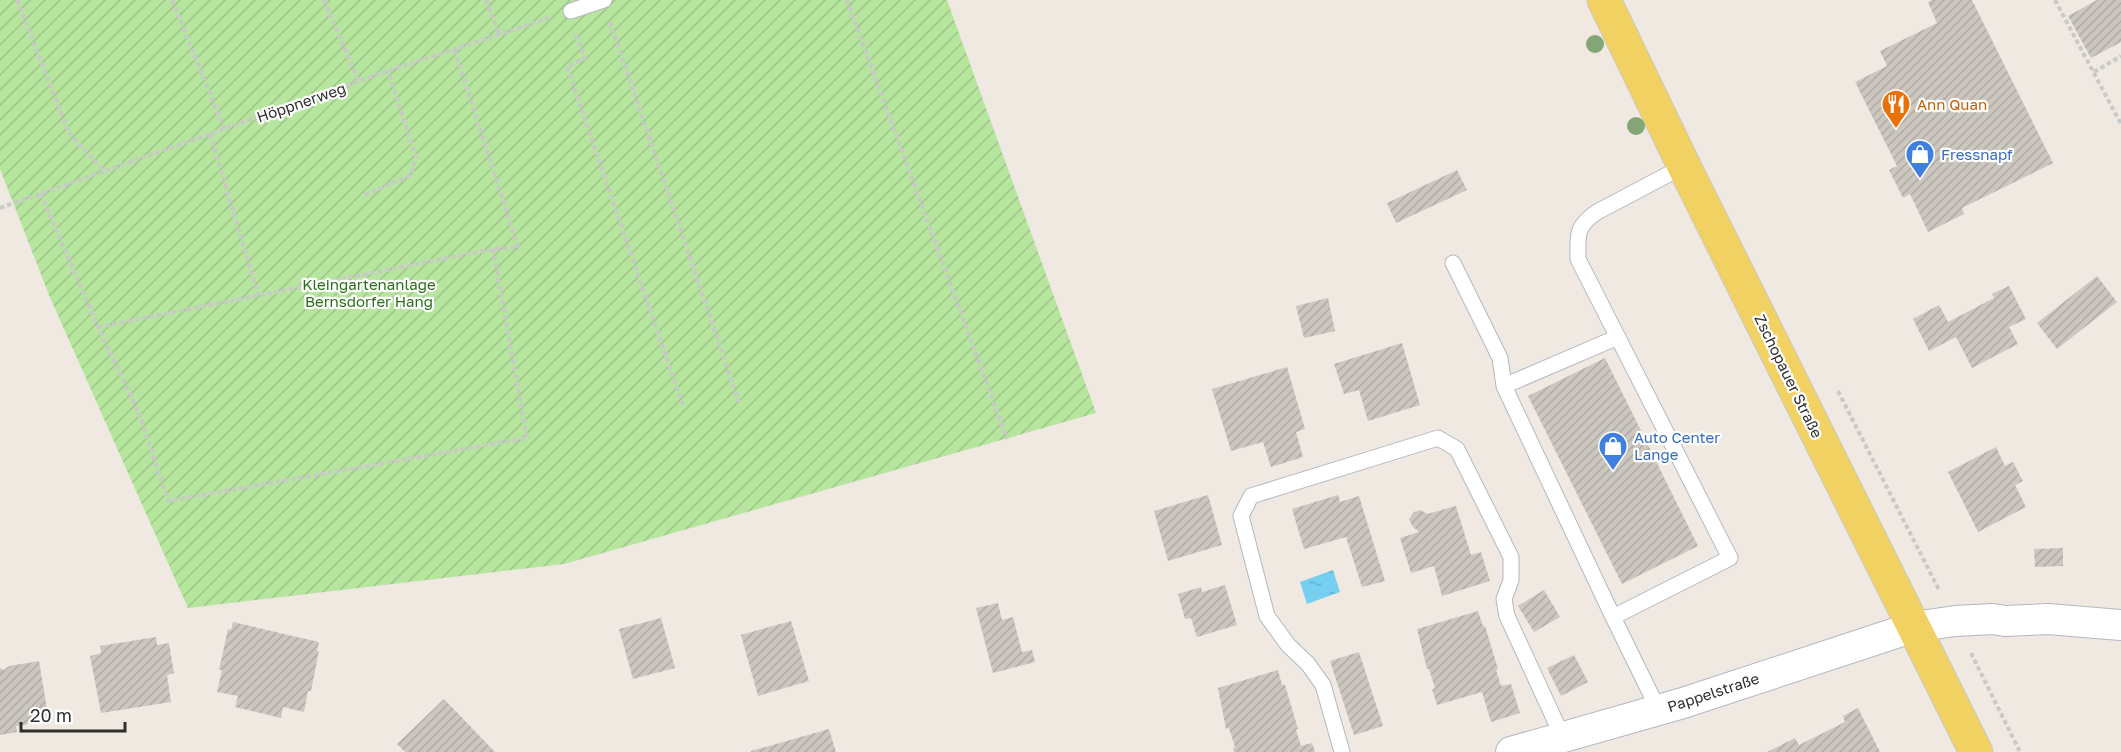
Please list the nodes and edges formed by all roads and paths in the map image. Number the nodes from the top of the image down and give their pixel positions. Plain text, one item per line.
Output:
1 (17, 0) edge
2 (172, 0) edge
3 (324, 0) edge
4 (486, 0) edge
5 (604, 0) edge
6 (847, 0) edge
7 (1604, 0) edge
8 (2055, 0) edge
9 (569, 12) junction
10 (499, 34) junction
11 (454, 48) junction
12 (620, 54) dead end
13 (2121, 56) edge
14 (388, 71) junction
15 (2094, 72) junction
16 (359, 82) junction
17 (2121, 124) edge
18 (224, 128) junction
19 (210, 134) junction
20 (1684, 166) junction
21 (103, 170) junction
22 (41, 194) junction
23 (365, 195) dead end
24 (0, 208) edge
25 (493, 249) junction
26 (1453, 263) dead end
27 (258, 294) junction
28 (98, 327) junction
29 (1618, 337) junction
30 (1504, 386) junction
31 (738, 402) dead end
32 (682, 406) dead end
33 (1007, 438) dead end
34 (1613, 617) junction
35 (2121, 625) edge
36 (1914, 627) junction
37 (1658, 709) junction
38 (1563, 738) junction
39 (1342, 752) edge
40 (1511, 752) edge
41 (1976, 752) edge

1 - 21 path
2 - 18 path
3 - 16 path
4 - 10 path
5 - 9 lane
6 - 33 path
7 - 20 main road, Zschopauer Straße
8 - 15 path
9 - 10 path, Höppnerweg
9 - 32 path
10 - 11 path, Höppnerweg
11 - 14 path, Höppnerweg
11 - 25 path
12 - 31 path
13 - 15 path
14 - 16 path, Höppnerweg
14 - 23 path
15 - 17 path
16 - 18 path, Höppnerweg
18 - 19 path, Höppnerweg
19 - 21 path, Höppnerweg
19 - 27 path
20 - 29 lane
20 - 36 main road, Zschopauer Straße
21 - 22 path, Höppnerweg
22 - 24 path, Höppnerweg
22 - 28 path
25 - 27 path
25 - 28 path
26 - 30 lane
27 - 28 path
29 - 30 lane
29 - 34 lane
30 - 34 lane
34 - 37 lane
35 - 36 street, Pappelstraße
36 - 37 street, Pappelstraße
36 - 41 main road, Zschopauer Straße
37 - 38 street, Pappelstraße
38 - 39 lane
38 - 40 street, Pappelstraße

